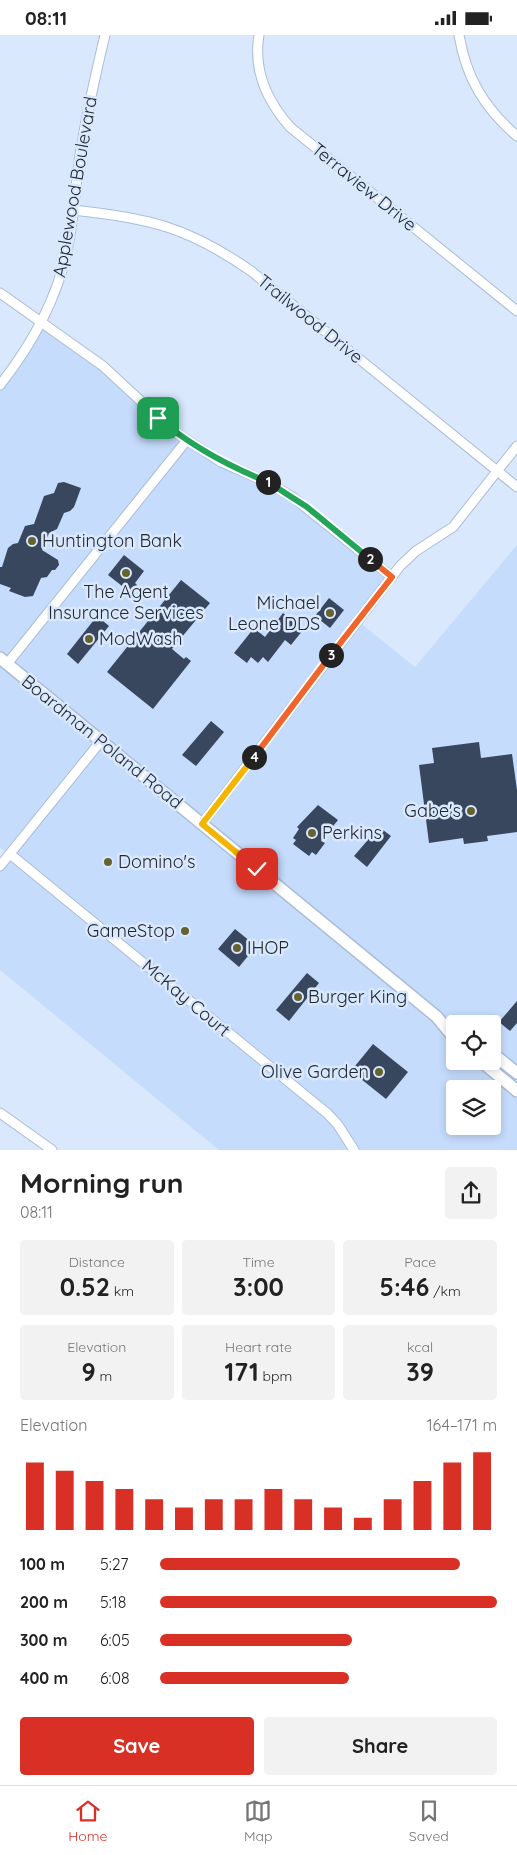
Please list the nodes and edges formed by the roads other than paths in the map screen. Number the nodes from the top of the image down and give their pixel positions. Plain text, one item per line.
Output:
1 (105, 35) edge
2 (259, 35) edge
3 (459, 35) edge
4 (517, 135) edge
5 (73, 210) junction
6 (0, 293) edge
7 (517, 311) edge
8 (41, 323) junction
9 (0, 385) edge
10 (187, 440) junction
11 (517, 446) edge
12 (498, 471) junction
13 (517, 487) edge
14 (392, 577) junction
15 (4, 661) edge
16 (101, 741) junction
17 (202, 824) junction
18 (10, 854) junction
19 (0, 866) edge
20 (437, 1017) junction
21 (446, 1022) edge
22 (446, 1028) edge
23 (501, 1060) edge
24 (492, 1070) edge
25 (517, 1073) edge
26 (517, 1091) edge
27 (0, 1113) edge
28 (52, 1150) edge
29 (354, 1150) edge

1 - 5 street, Applewood Boulevard
2 - 7 street, Terraview Drive
3 - 4 street
5 - 8 street, Applewood Boulevard
5 - 12 street, Trailwood Drive
6 - 8 street
8 - 9 street, Applewood Boulevard
8 - 10 street
10 - 14 street
10 - 15 street
11 - 12 street
12 - 13 street, Trailwood Drive
12 - 14 street
14 - 17 street
15 - 16 main road, Boardman Poland Road
16 - 17 main road, Boardman Poland Road
16 - 18 street
17 - 20 main road, Boardman Poland Road
18 - 19 street
18 - 29 street, McKay Court
20 - 21 main road, Boardman Poland Road
20 - 22 main road, Boardman Poland Road
23 - 25 main road
24 - 26 main road
27 - 28 street

